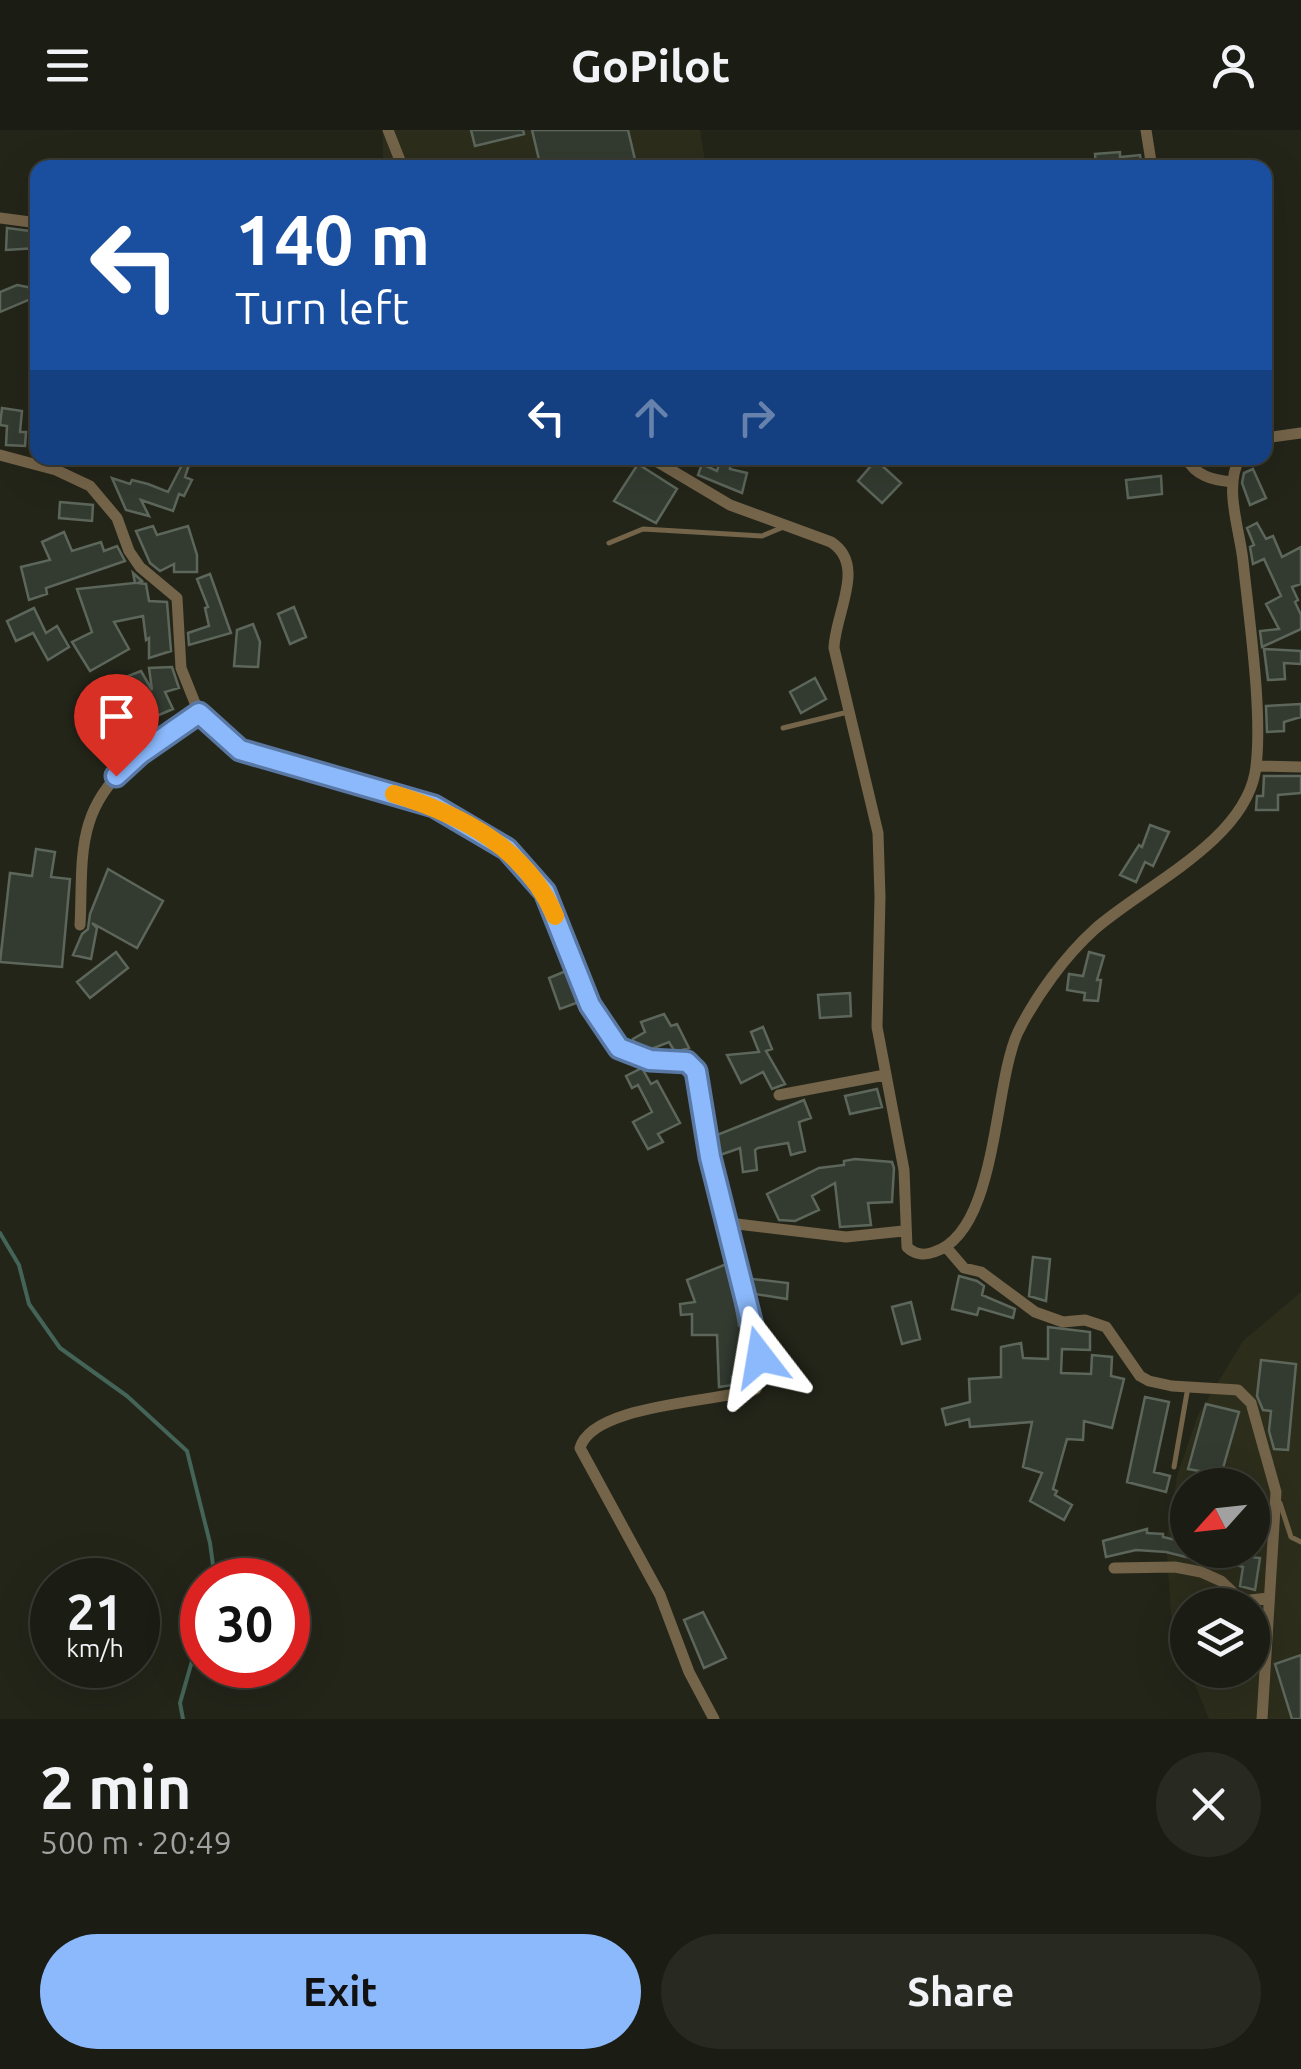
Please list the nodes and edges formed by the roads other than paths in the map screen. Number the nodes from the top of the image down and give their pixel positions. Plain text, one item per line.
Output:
1 (388, 130) edge
2 (1146, 130) edge
3 (400, 160) edge
4 (1151, 160) edge
5 (0, 218) edge
6 (30, 221) edge
7 (1301, 433) edge
8 (1272, 437) edge
9 (0, 455) edge
10 (30, 464) edge
11 (33, 465) edge
12 (663, 465) edge
13 (1191, 465) edge
14 (1238, 465) edge
15 (1232, 482) junction
16 (784, 527) junction
17 (609, 543) dead end
18 (850, 712) junction
19 (199, 713) junction
20 (783, 728) dead end
21 (1256, 766) junction
22 (1301, 767) edge
23 (80, 925) dead end
24 (884, 1075) junction
25 (779, 1095) dead end
26 (729, 1224) junction
27 (903, 1231) junction
28 (946, 1247) junction
29 (1188, 1387) junction
30 (1174, 1467) dead end
31 (1276, 1492) junction
32 (1301, 1542) edge
33 (1114, 1568) dead end
34 (1227, 1588) edge
35 (1269, 1588) edge
36 (1264, 1688) edge
37 (714, 1719) edge
38 (1262, 1719) edge

1 - 3 street
2 - 4 street
5 - 6 street
7 - 8 street
9 - 10 street
11 - 19 street
12 - 16 street
13 - 15 street
14 - 15 street
15 - 21 street
16 - 17 lane
16 - 18 street
18 - 20 lane
18 - 24 street
19 - 23 street
19 - 26 street
21 - 22 street
21 - 28 street
24 - 25 street
24 - 27 street
26 - 27 street
26 - 37 street
27 - 28 street
28 - 29 street
29 - 30 lane
29 - 31 street
31 - 32 lane
31 - 35 street
33 - 34 street
36 - 38 street

